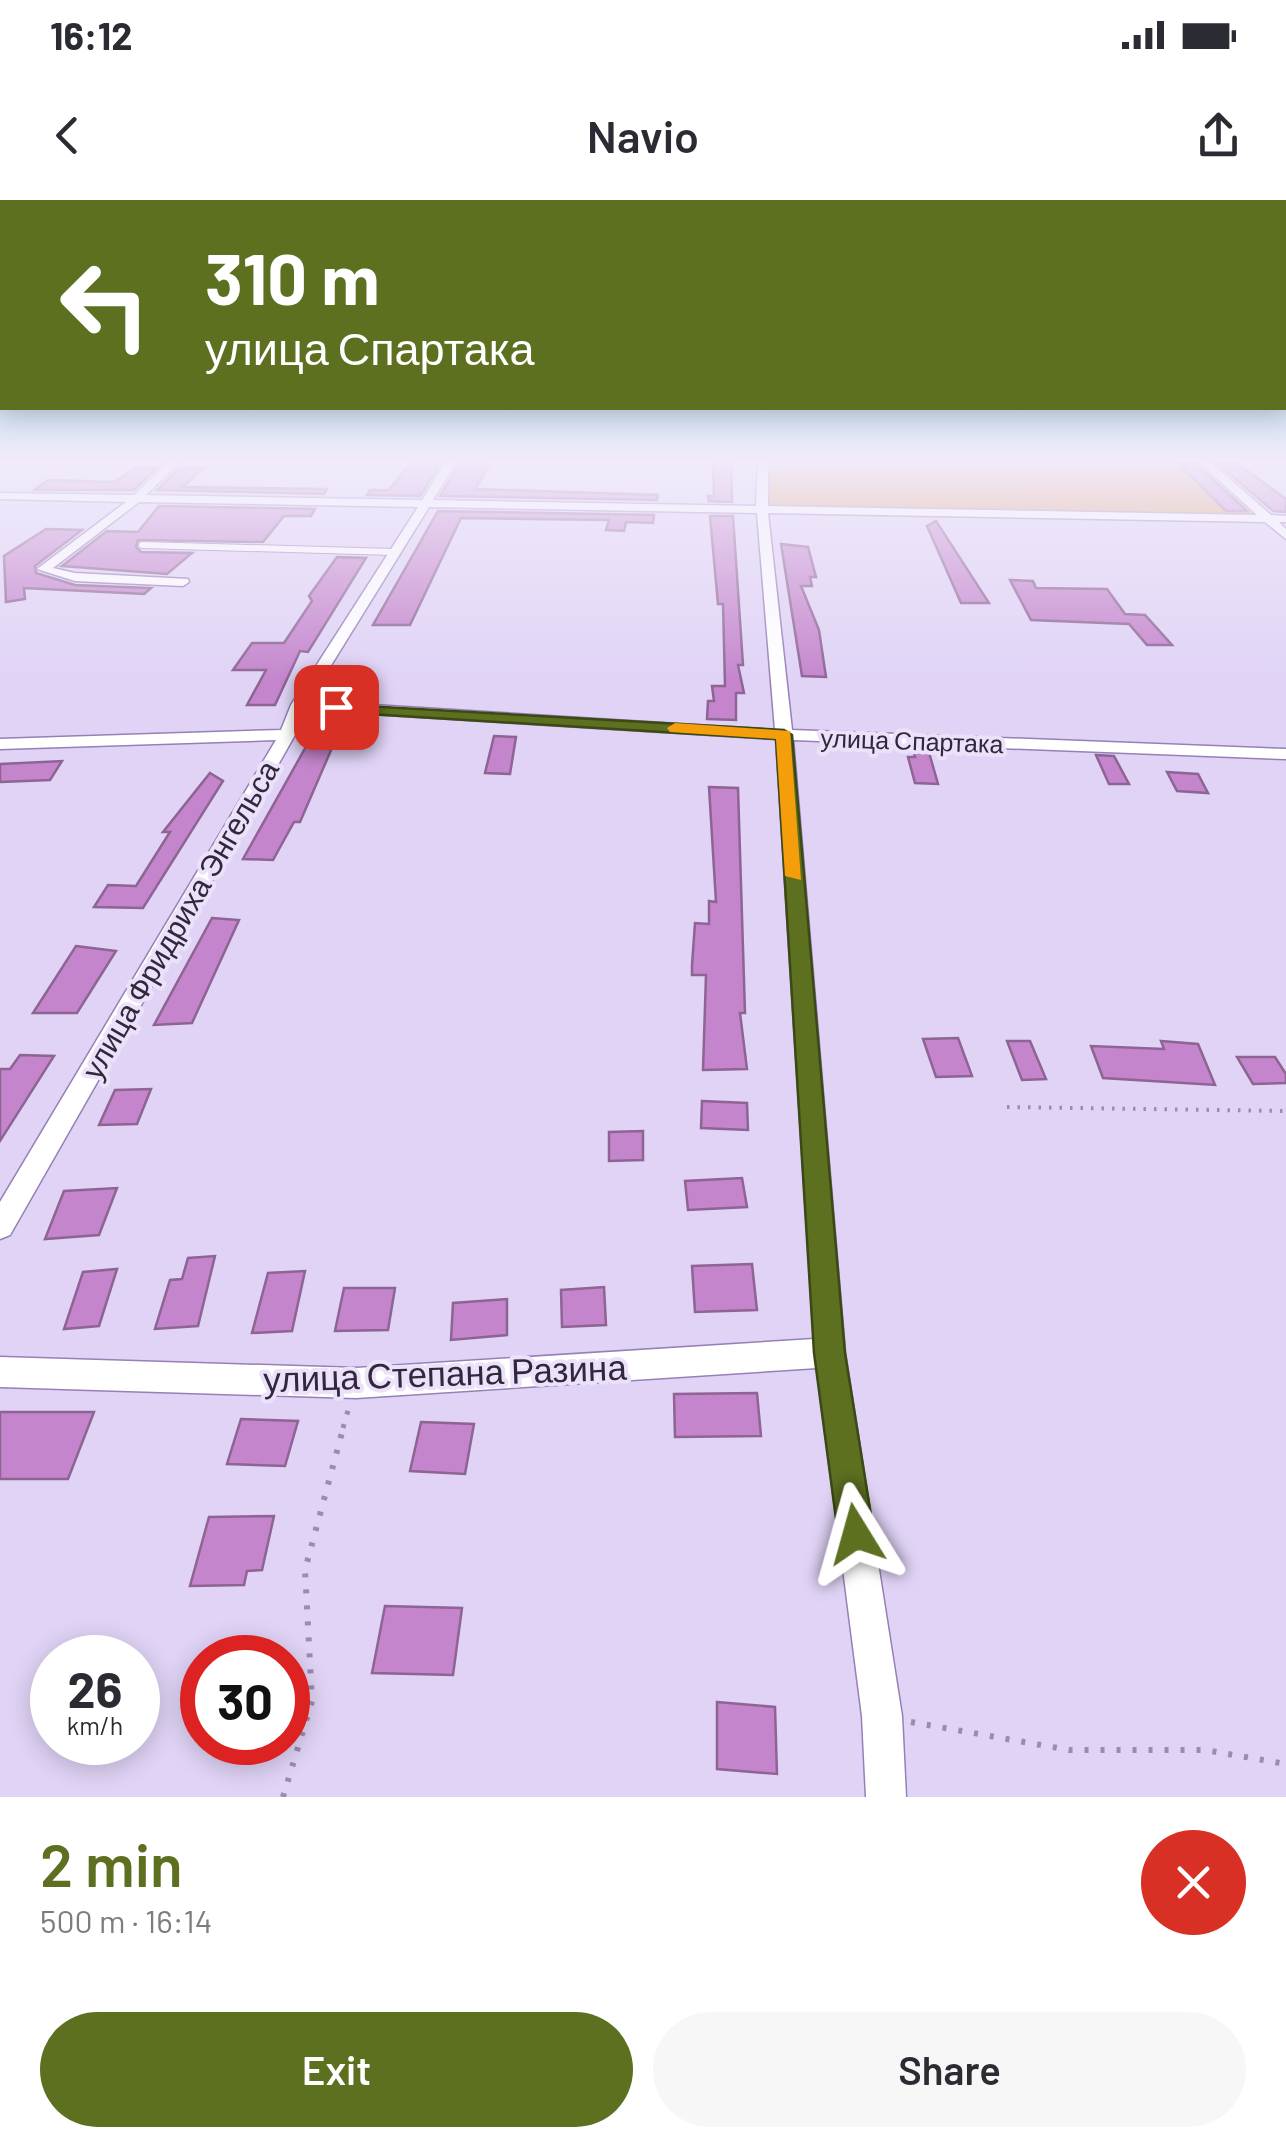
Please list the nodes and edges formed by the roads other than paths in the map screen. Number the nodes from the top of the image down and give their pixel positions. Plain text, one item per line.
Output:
1 (91, 534) edge
2 (406, 534) edge
3 (764, 534) edge
4 (142, 545) dead end
5 (394, 552) junction
6 (183, 582) dead end
7 (299, 705) junction
8 (287, 735) junction
9 (784, 735) junction
10 (0, 744) edge
11 (1286, 754) edge
12 (0, 1226) edge
13 (830, 1353) junction
14 (0, 1372) edge
15 (886, 1797) edge

1 - 6 street
2 - 5 street, улица Фридриха Энгельса
3 - 9 street
4 - 5 lane
5 - 7 street, улица Фридриха Энгельса
7 - 8 street, улица Фридриха Энгельса
7 - 9 street, улица Спартака
8 - 10 street
8 - 12 street, улица Фридриха Энгельса
9 - 11 street, улица Спартака
9 - 13 street
13 - 14 street, улица Степана Разина
13 - 15 street

